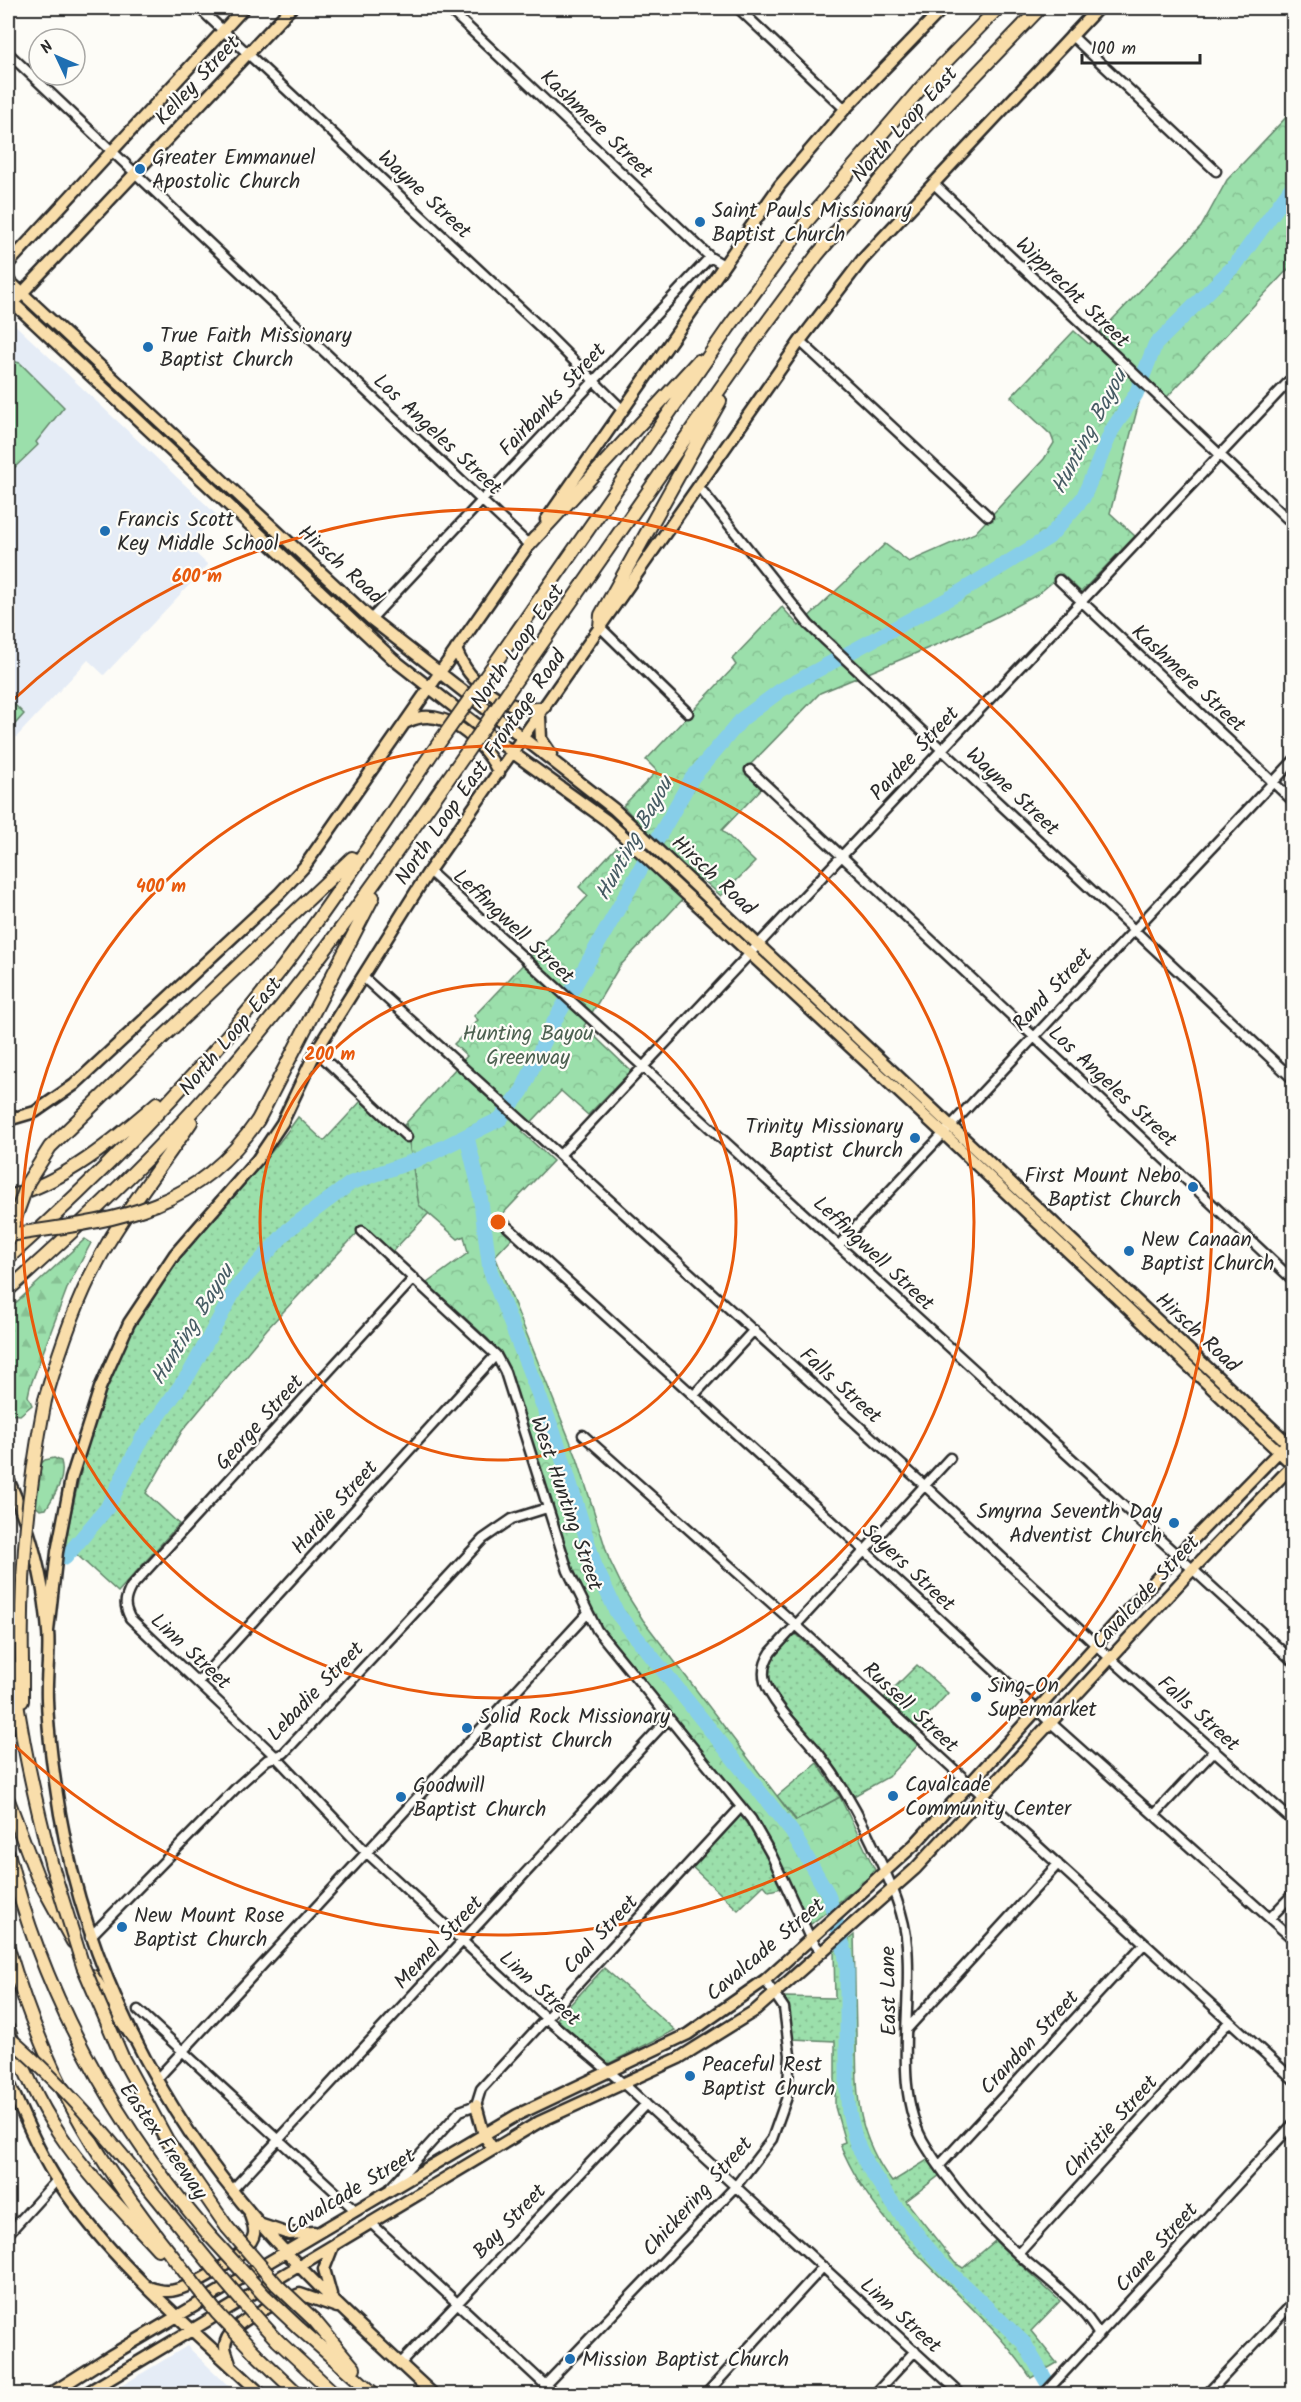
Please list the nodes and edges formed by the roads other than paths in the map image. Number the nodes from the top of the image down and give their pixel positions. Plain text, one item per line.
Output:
1 (200, 8) edge
2 (244, 8) edge
3 (291, 8) edge
4 (448, 8) edge
5 (738, 8) edge
6 (943, 8) edge
7 (998, 8) edge
8 (1040, 8) edge
9 (1047, 8) edge
10 (1098, 8) edge
11 (223, 30) junction
12 (1017, 32) junction
13 (1071, 35) junction
14 (8, 53) edge
15 (248, 53) junction
16 (845, 110) junction
17 (111, 150) junction
18 (1216, 171) dead end
19 (136, 175) junction
20 (933, 183) junction
21 (710, 257) junction
22 (8, 264) edge
23 (722, 264) junction
24 (8, 280) edge
25 (21, 293) junction
26 (9, 303) edge
27 (729, 327) junction
28 (757, 336) junction
29 (801, 341) junction
30 (1293, 376) edge
31 (595, 380) junction
32 (127, 392) junction
33 (118, 401) junction
34 (623, 410) junction
35 (1219, 456) junction
36 (699, 487) junction
37 (232, 491) junction
38 (481, 500) junction
39 (223, 501) junction
40 (988, 516) dead end
41 (1293, 525) edge
42 (530, 544) junction
43 (305, 577) junction
44 (1059, 580) dead end
45 (1082, 601) junction
46 (371, 619) junction
47 (600, 627) junction
48 (456, 649) junction
49 (440, 674) junction
50 (429, 689) junction
51 (543, 711) junction
52 (688, 712) dead end
53 (404, 723) junction
54 (524, 738) junction
55 (942, 750) junction
56 (513, 753) junction
57 (1293, 760) edge
58 (563, 768) junction
59 (750, 770) dead end
60 (499, 773) junction
61 (1273, 782) junction
62 (1293, 802) edge
63 (385, 821) junction
64 (402, 845) junction
65 (842, 857) junction
66 (429, 871) junction
67 (1134, 930) junction
68 (759, 944) junction
69 (750, 954) junction
70 (363, 976) junction
71 (1034, 1036) junction
72 (316, 1051) junction
73 (205, 1060) junction
74 (642, 1068) junction
75 (1293, 1080) edge
76 (215, 1086) junction
77 (8, 1120) edge
78 (952, 1126) junction
79 (944, 1134) junction
80 (407, 1137) dead end
81 (560, 1155) junction
82 (8, 1197) edge
83 (501, 1220) dead end
84 (362, 1231) dead end
85 (8, 1236) edge
86 (839, 1245) junction
87 (8, 1258) edge
88 (414, 1278) junction
89 (1293, 1281) edge
90 (1118, 1283) junction
91 (8, 1290) edge
92 (1109, 1292) junction
93 (754, 1330) junction
94 (496, 1355) junction
95 (694, 1395) junction
96 (583, 1434) dead end
97 (1291, 1442) edge
98 (1278, 1452) junction
99 (950, 1458) dead end
100 (1293, 1465) edge
101 (8, 1479) edge
102 (924, 1485) junction
103 (547, 1508) junction
104 (864, 1550) junction
105 (1178, 1554) junction
106 (1192, 1570) junction
107 (130, 1590) joint
108 (587, 1614) junction
109 (8, 1620) edge
110 (795, 1624) junction
111 (48, 1631) junction
112 (1096, 1644) junction
113 (1110, 1658) junction
114 (1293, 1662) edge
115 (16, 1663) junction
116 (198, 1682) junction
117 (1038, 1709) junction
118 (669, 1718) junction
119 (1050, 1722) junction
120 (1215, 1750) junction
121 (276, 1757) junction
122 (969, 1785) junction
123 (983, 1798) junction
124 (8, 1800) edge
125 (741, 1807) junction
126 (1155, 1814) junction
127 (1293, 1822) edge
128 (366, 1852) junction
129 (8, 1853) edge
130 (1058, 1864) junction
131 (885, 1872) junction
132 (892, 1890) junction
133 (1293, 1893) edge
134 (1270, 1918) junction
135 (90, 1936) junction
136 (810, 1938) junction
137 (1293, 1940) edge
138 (463, 1943) junction
139 (1144, 1944) junction
140 (8, 1948) edge
141 (822, 1953) junction
142 (765, 1980) junction
143 (775, 1994) junction
144 (138, 2010) dead end
145 (547, 2019) junction
146 (1229, 2022) junction
147 (8, 2029) edge
148 (907, 2029) junction
149 (690, 2033) junction
150 (8, 2037) edge
151 (133, 2037) junction
152 (699, 2047) junction
153 (182, 2051) junction
154 (610, 2072) junction
155 (156, 2080) junction
156 (1293, 2080) edge
157 (8, 2081) edge
158 (625, 2085) junction
159 (476, 2104) junction
160 (646, 2104) junction
161 (1293, 2123) edge
162 (484, 2135) junction
163 (279, 2139) junction
164 (493, 2149) junction
165 (940, 2165) junction
166 (57, 2180) junction
167 (735, 2187) junction
168 (232, 2190) junction
169 (389, 2190) junction
170 (355, 2210) junction
171 (249, 2211) junction
172 (371, 2223) junction
173 (260, 2224) junction
174 (320, 2231) junction
175 (8, 2234) edge
176 (334, 2245) junction
177 (285, 2252) junction
178 (1018, 2254) junction
179 (171, 2259) junction
180 (299, 2266) junction
181 (822, 2268) junction
182 (148, 2288) junction
183 (333, 2300) junction
184 (1293, 2302) edge
185 (456, 2304) junction
186 (342, 2309) junction
187 (178, 2316) junction
188 (192, 2329) junction
189 (1099, 2335) junction
190 (915, 2351) junction
191 (400, 2364) junction
192 (231, 2366) junction
193 (93, 2367) junction
194 (102, 2383) junction
195 (545, 2385) junction
196 (51, 2394) edge
197 (85, 2394) edge
198 (261, 2394) edge
199 (298, 2394) edge
200 (335, 2394) edge
201 (375, 2394) edge
202 (433, 2394) edge
203 (555, 2394) edge
204 (706, 2394) edge
205 (875, 2394) edge
206 (961, 2394) edge
207 (1044, 2394) edge
208 (1207, 2394) edge

1 - 11 street, Wayne Street
2 - 11 main road, Kelley Street
3 - 15 main road, Kelley Street
4 - 21 street, Kashmere Street
5 - 16 street
6 - 16 main road
7 - 27 highway, North Loop East
8 - 12 highway, North Loop East
9 - 12 highway
10 - 13 main road, North Loop East Frontage Road
11 - 15 street, Wayne Street
11 - 17 main road, Kelley Street
12 - 28 highway, North Loop East
13 - 18 street
13 - 20 main road, North Loop East Frontage Road
14 - 17 street, Los Angeles Street
15 - 19 main road, Kelley Street
15 - 31 street, Wayne Street
16 - 23 main road
17 - 19 street, Los Angeles Street
17 - 22 main road, Kelley Street
19 - 25 main road, Kelley Street
19 - 38 street, Los Angeles Street
20 - 29 main road, North Loop East Frontage Road
20 - 35 street, Wipprecht Street
21 - 23 street, Kashmere Street
21 - 31 street, Fairbanks Street
23 - 34 main road
24 - 25 main road, Hirsch Road
25 - 26 main road, Kelley Street
25 - 32 main road, Hirsch Road
26 - 33 main road, Hirsch Road
27 - 42 highway
27 - 63 highway, North Loop East, bridge
28 - 47 highway
28 - 64 highway, North Loop East, bridge
29 - 36 main road, North Loop East Frontage Road
29 - 40 street
30 - 35 street, Pardee Street
31 - 34 street, Wayne Street
31 - 38 street, Fairbanks Street
32 - 33 main road
32 - 37 main road, Hirsch Road
33 - 39 main road, Hirsch Road
34 - 42 main road
35 - 41 street, Wipprecht Street
35 - 45 street, Pardee Street
36 - 47 main road, North Loop East Frontage Road
36 - 55 street, Wayne Street
37 - 39 main road
37 - 46 main road, Hirsch Road
38 - 42 street, Los Angeles Street
38 - 46 street, Fairbanks Street
39 - 43 main road, Hirsch Road
42 - 48 main road
43 - 46 main road
43 - 50 main road, Hirsch Road
44 - 45 street, Kashmere Street
45 - 55 street, Pardee Street
45 - 61 street, Kashmere Street
46 - 49 main road, Hirsch Road
47 - 51 main road, North Loop East Frontage Road
47 - 52 street
48 - 49 main road
48 - 51 main road
49 - 50 main road
49 - 54 main road, Hirsch Road
50 - 53 main road
50 - 56 main road, Hirsch Road
51 - 54 main road, North Loop East Frontage Road
51 - 58 main road
53 - 60 main road
53 - 77 main road
54 - 56 main road, North Loop East Frontage Road
54 - 58 main road, Hirsch Road
55 - 65 street, Pardee Street
55 - 67 street, Wayne Street
56 - 60 main road, North Loop East Frontage Road
56 - 69 main road, Hirsch Road
57 - 61 street, Rand Street
58 - 68 main road, Hirsch Road
59 - 65 street, Los Angeles Street
60 - 66 main road, North Loop East Frontage Road
61 - 62 street, Kashmere Street
61 - 67 street, Rand Street
63 - 73 highway, North Loop East
63 - 85 highway, bridge
64 - 76 highway, North Loop East
64 - 85 highway, bridge
65 - 68 street, Pardee Street
65 - 71 street, Los Angeles Street
66 - 70 main road, North Loop East Frontage Road
66 - 74 street, Leffingwell Street
67 - 71 street, Rand Street
67 - 75 street, Wayne Street
68 - 69 street, Pardee Street
68 - 78 main road, Hirsch Road
69 - 74 street, Pardee Street
69 - 79 main road, Hirsch Road
70 - 72 main road, North Loop East Frontage Road
70 - 81 street, Falls Street
71 - 78 street, Rand Street
71 - 89 street, Los Angeles Street
72 - 80 street
72 - 111 main road, North Loop East Frontage Road
73 - 82 highway
73 - 87 highway, North Loop East
74 - 81 street, Pardee Street
74 - 86 street, Leffingwell Street
76 - 91 highway, North Loop East
76 - 115 highway, bridge
78 - 79 street, Rand Street
78 - 90 main road, Hirsch Road
79 - 86 street, Rand Street
79 - 92 main road, Hirsch Road
81 - 93 street, Falls Street
83 - 95 street, Sayers Street
84 - 88 street, West Hunting Street
86 - 105 street, Leffingwell Street
88 - 94 street, West Hunting Street
88 - 107 street, George Street
90 - 92 main road
90 - 97 main road, Hirsch Road
92 - 98 main road, Hirsch Road
93 - 95 street
93 - 102 street, Falls Street
94 - 103 street, West Hunting Street
94 - 116 street, Hardie Street
95 - 104 street, Sayers Street
96 - 110 street, Russell Street
97 - 98 main road, Cavalcade Street
98 - 100 main road, Hirsch Road
98 - 105 main road, Cavalcade Street
99 - 102 street, East Lane
100 - 106 main road, Cavalcade Street
101 - 111 main road
102 - 104 street, East Lane
102 - 112 street, Falls Street
103 - 108 street, West Hunting Street
103 - 121 street, Lebadie Street
104 - 110 street, East Lane
104 - 117 street, Sayers Street
105 - 106 street, Leffingwell Street
105 - 112 main road, Cavalcade Street
106 - 113 main road, Cavalcade Street
106 - 114 street, Leffingwell Street
107 - 116 street, Linn Street
108 - 118 street, West Hunting Street
108 - 128 street
109 - 115 highway
110 - 122 street, Russell Street
110 - 131 street, East Lane
111 - 135 main road
112 - 113 street, Falls Street
112 - 117 main road, Cavalcade Street
113 - 119 main road, Cavalcade Street
113 - 120 street, Falls Street
115 - 201 highway, bridge
116 - 121 street, Linn Street
117 - 119 street, Sayers Street
117 - 122 main road, Cavalcade Street
118 - 125 street, West Hunting Street
118 - 138 street, Memel Street
119 - 123 main road, Cavalcade Street
119 - 126 street, Sayers Street
120 - 126 street
120 - 127 street, Falls Street
121 - 128 street, Linn Street
121 - 135 street, Lebadie Street
122 - 123 street, Russell Street
122 - 131 main road, Cavalcade Street
123 - 130 street, Russell Street
123 - 132 main road, Cavalcade Street
124 - 151 highway
125 - 136 street, West Hunting Street
125 - 145 street, Coal Street
126 - 134 street, Sayers Street
128 - 138 street, Linn Street
128 - 153 street
129 - 201 highway, Eastex Freeway, bridge
130 - 139 street, Russell Street
130 - 148 street
131 - 132 street, East Lane
131 - 136 main road, Cavalcade Street
132 - 141 main road, Cavalcade Street
132 - 148 street, East Lane
133 - 134 street
134 - 137 street, Sayers Street
135 - 151 main road
136 - 141 street, West Hunting Street
136 - 142 main road, Cavalcade Street
138 - 145 street, Linn Street
138 - 163 street, Memel Street
139 - 146 street, Russell Street
139 - 165 street, Crandon Street
140 - 179 highway
141 - 143 main road, Cavalcade Street
142 - 143 street, Chickering Street
142 - 149 main road, Cavalcade Street
143 - 152 main road, Cavalcade Street
143 - 167 street, Chickering Street
144 - 153 street
145 - 154 street, Linn Street
145 - 159 street, Coal Street
146 - 156 street, Russell Street
146 - 178 street, Christie Street
147 - 179 highway, bridge
148 - 165 street, East Lane
149 - 152 main road
149 - 154 main road, Cavalcade Street
150 - 200 highway, bridge
151 - 155 main road
152 - 158 main road, Cavalcade Street
153 - 155 street
153 - 163 street
154 - 158 street, Linn Street
154 - 162 main road, Cavalcade Street
155 - 168 main road
157 - 166 main road
158 - 160 street, Linn Street
158 - 164 main road, Cavalcade Street
159 - 162 main road
159 - 169 street, Coal Street
160 - 167 street, Linn Street
160 - 185 street, Bay Street
161 - 189 street, Crane Street
162 - 164 main road
162 - 169 main road, Cavalcade Street
163 - 168 street, Memel Street
163 - 170 street
164 - 172 main road, Cavalcade Street
165 - 178 street, East Lane
166 - 175 street
166 - 182 main road
167 - 181 street, Linn Street
167 - 195 street, Chickering Street
168 - 171 main road
169 - 170 main road, Cavalcade Street
170 - 174 main road, Cavalcade Street
171 - 173 main road
171 - 182 main road
172 - 176 main road, Cavalcade Street
172 - 185 street
173 - 174 main road
173 - 177 main road
174 - 177 main road, Cavalcade Street
176 - 180 main road, Cavalcade Street
176 - 183 main road
177 - 180 main road
177 - 187 main road, Cavalcade Street
178 - 189 street, East Lane
179 - 199 highway, bridge
180 - 183 main road
180 - 188 main road, Cavalcade Street
181 - 190 street, Linn Street
181 - 204 street
182 - 187 main road
183 - 186 main road
184 - 208 street
185 - 191 street, Bay Street
185 - 195 street
186 - 191 main road
186 - 192 main road
187 - 188 main road
187 - 193 main road, Cavalcade Street
188 - 192 main road
188 - 194 main road, Cavalcade Street
189 - 207 street, Crane Street
190 - 205 street
190 - 206 street, Linn Street
191 - 202 main road
192 - 198 main road
193 - 194 main road
193 - 196 main road, Cavalcade Street
194 - 197 main road, Cavalcade Street
195 - 203 street

